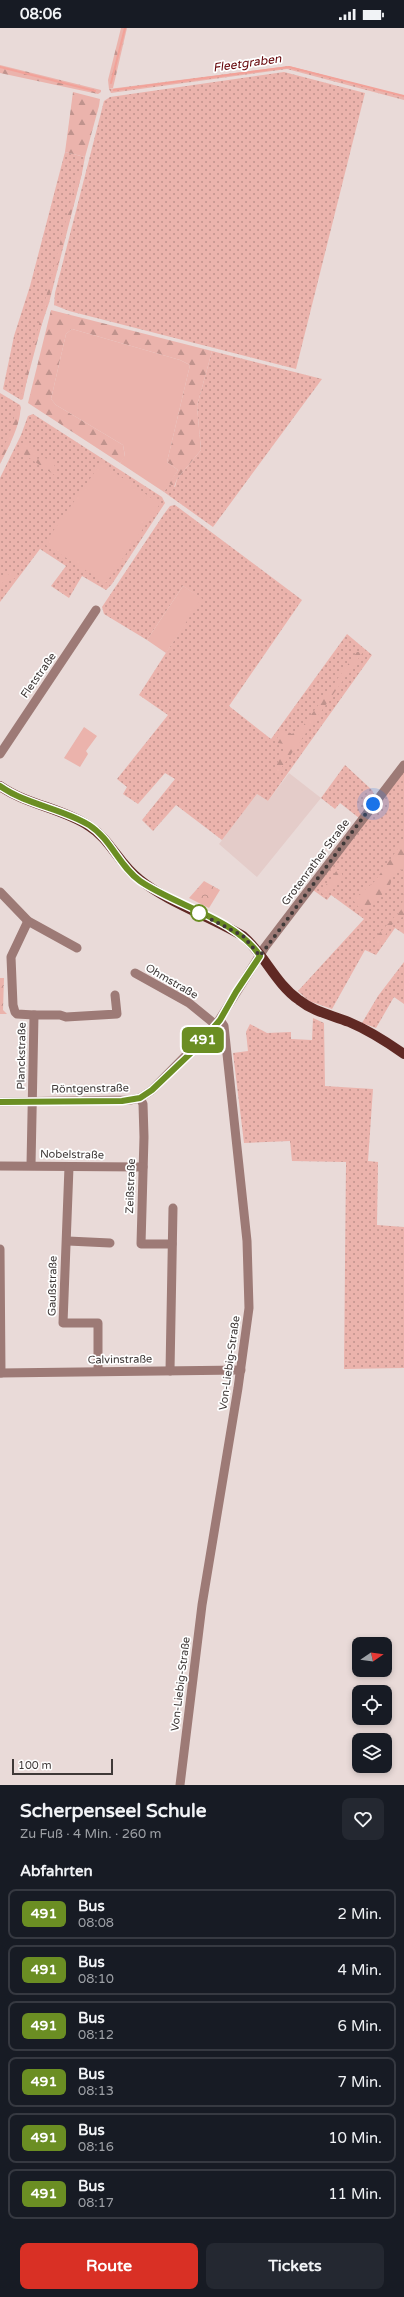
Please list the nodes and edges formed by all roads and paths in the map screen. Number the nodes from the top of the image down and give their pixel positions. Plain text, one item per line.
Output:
1 (96, 610) dead end
2 (0, 754) edge
3 (404, 765) edge
4 (0, 786) edge
5 (0, 892) edge
6 (28, 921) junction
7 (77, 948) dead end
8 (260, 956) junction
9 (135, 973) dead end
10 (116, 995) dead end
11 (34, 1015) junction
12 (218, 1023) junction
13 (404, 1054) edge
14 (140, 1098) junction
15 (32, 1101) junction
16 (0, 1102) edge
17 (31, 1165) junction
18 (0, 1166) edge
19 (69, 1167) junction
20 (143, 1167) junction
21 (173, 1208) dead end
22 (68, 1241) junction
23 (110, 1244) dead end
24 (172, 1244) junction
25 (1, 1249) edge
26 (241, 1370) junction
27 (98, 1371) junction
28 (170, 1371) junction
29 (1, 1373) edge
30 (180, 1785) edge

1 - 2 street, Fletstraße
3 - 8 street, Grotenrather Straße
4 - 8 main road
5 - 6 street
6 - 7 street
6 - 11 street, Planckstraße
8 - 12 street
8 - 13 main road
9 - 12 street, Ohmstraße
10 - 11 street
11 - 15 street, Planckstraße
12 - 14 street, Röntgenstraße
12 - 26 street, Von-Liebig-Straße
14 - 15 street, Röntgenstraße
14 - 20 street, Zeißstraße
15 - 16 street, Röntgenstraße
15 - 17 street, Planckstraße
17 - 18 street, Nobelstraße
17 - 19 street, Nobelstraße
19 - 20 street, Nobelstraße
19 - 22 street, Gaußstraße
20 - 24 street, Zeißstraße
21 - 24 street
22 - 23 street
22 - 27 street, Gaußstraße
24 - 28 street
25 - 29 street
26 - 28 street, Calvinstraße
26 - 30 street, Von-Liebig-Straße
27 - 28 street, Calvinstraße
27 - 29 street, Calvinstraße

